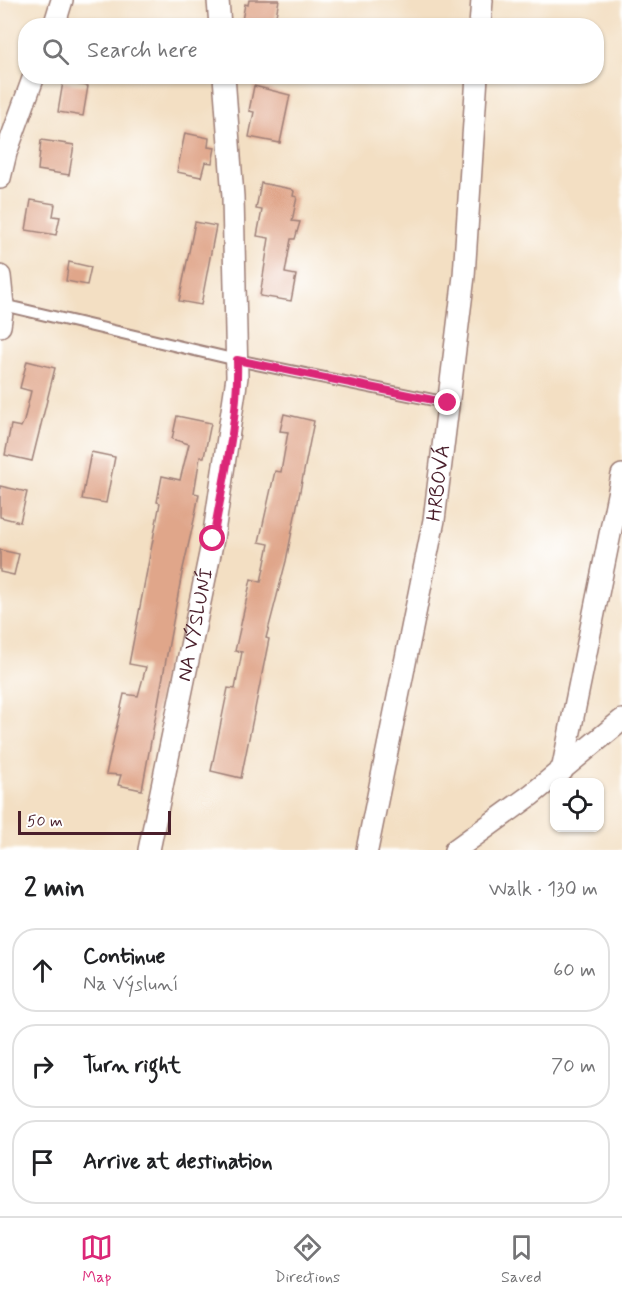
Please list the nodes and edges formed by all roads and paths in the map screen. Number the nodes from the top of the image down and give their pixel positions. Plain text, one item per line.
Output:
1 (218, 0) edge
2 (482, 0) edge
3 (219, 18) edge
4 (481, 18) edge
5 (31, 84) edge
6 (225, 84) edge
7 (476, 84) edge
8 (0, 178) edge
9 (0, 276) edge
10 (1, 316) edge
11 (237, 360) junction
12 (448, 403) junction
13 (622, 475) edge
14 (622, 720) edge
15 (562, 771) junction
16 (149, 850) edge
17 (367, 850) edge
18 (455, 850) edge

1 - 3 street
2 - 4 street
5 - 8 street
6 - 11 street, NA VÝSLUNÍ
7 - 12 street, HRBOVÁ
9 - 10 street
10 - 11 lane
11 - 12 lane
11 - 16 street, NA VÝSLUNÍ
12 - 17 street, HRBOVÁ
13 - 15 street
14 - 15 street
15 - 18 street

